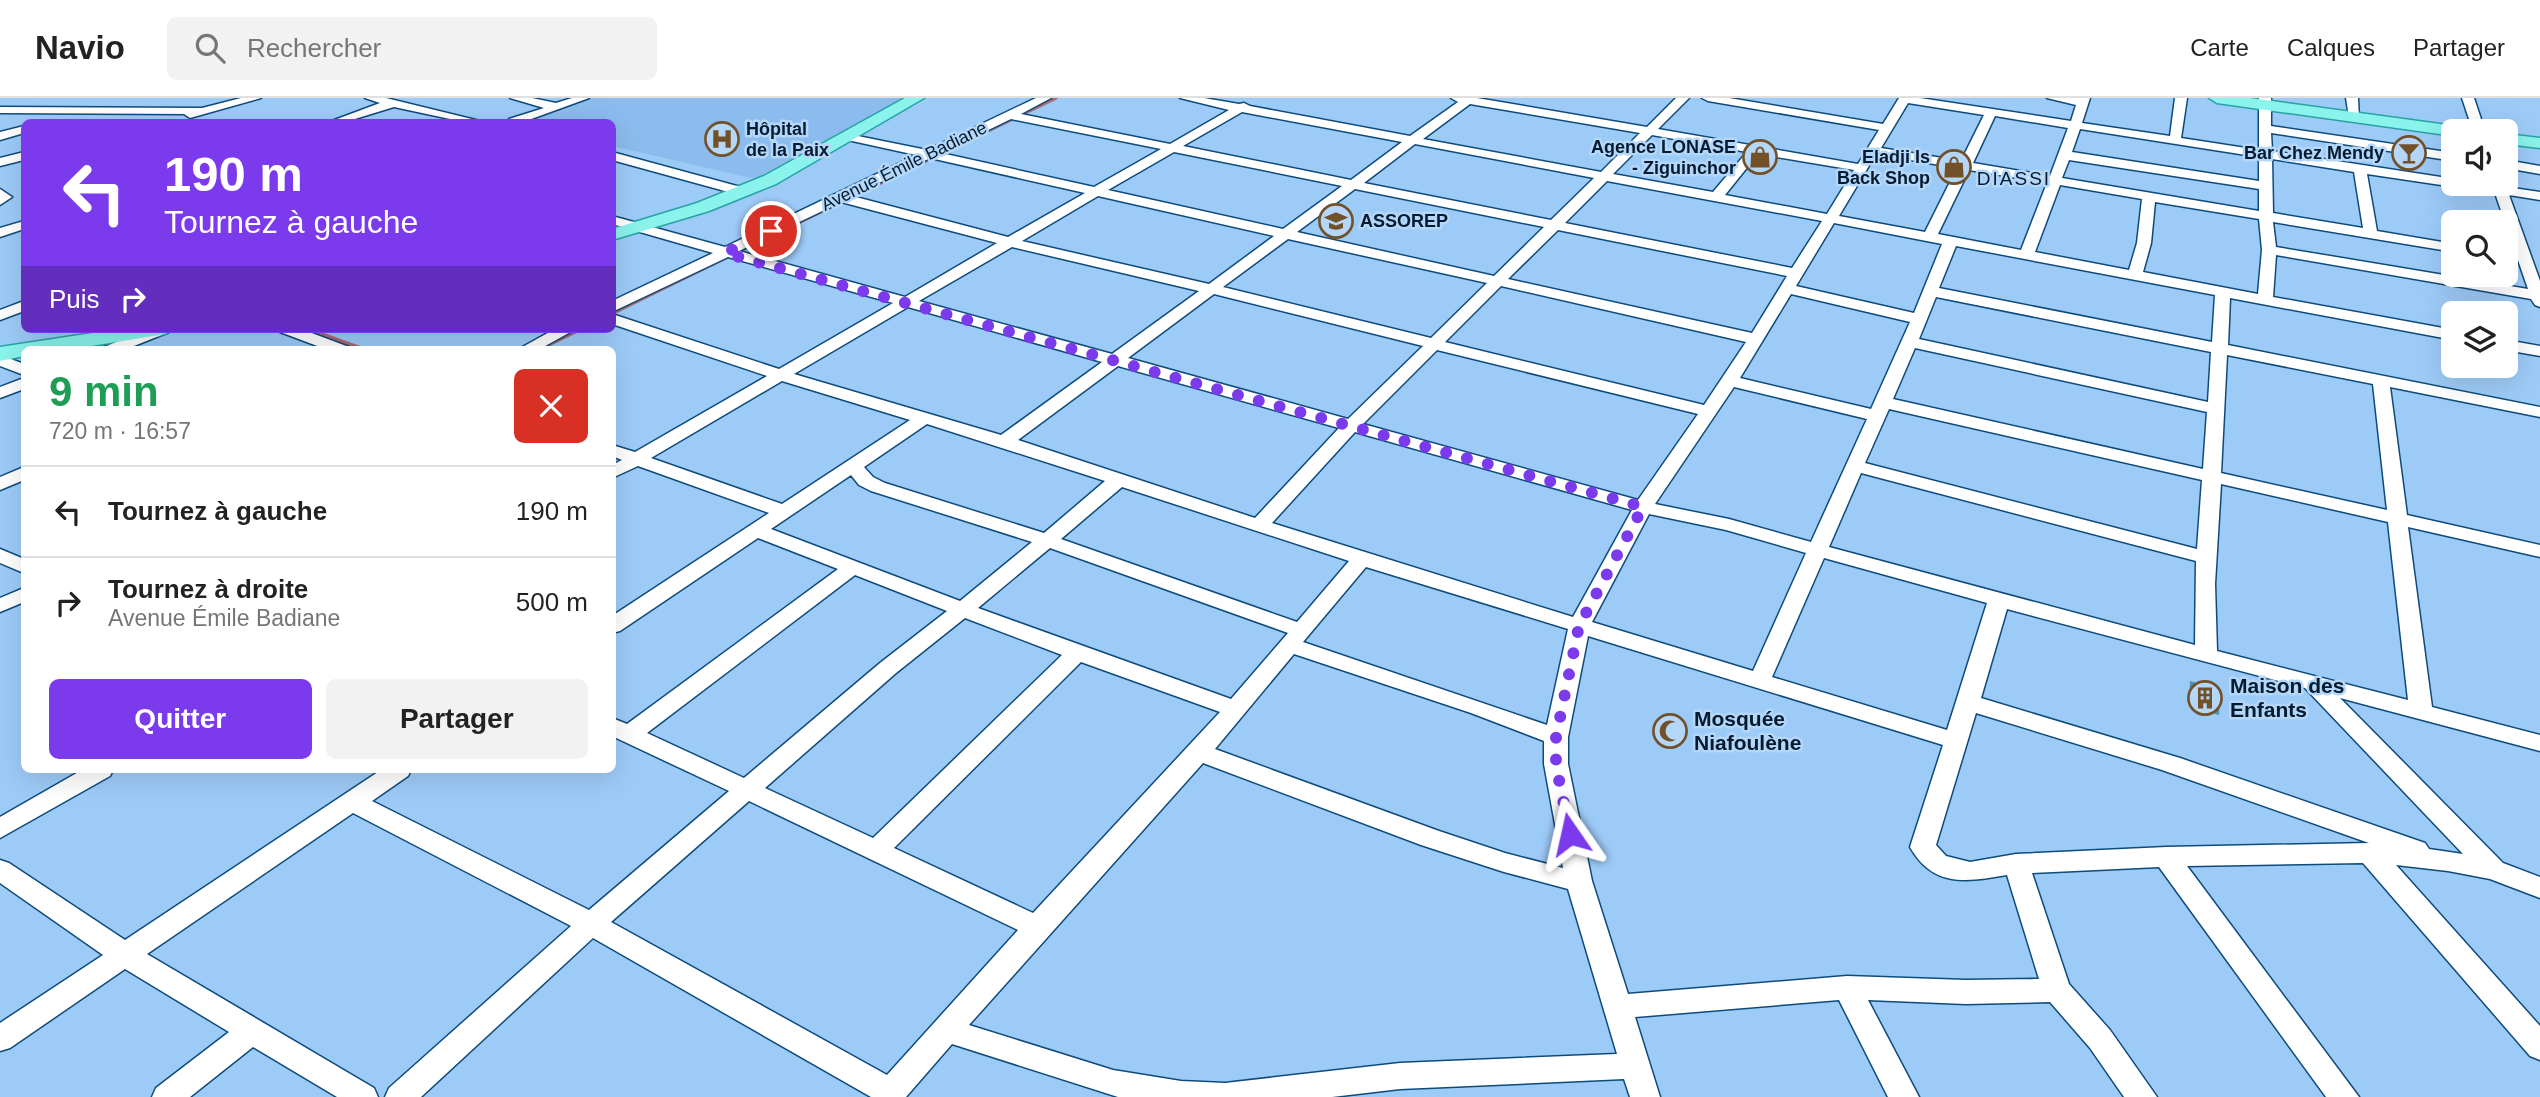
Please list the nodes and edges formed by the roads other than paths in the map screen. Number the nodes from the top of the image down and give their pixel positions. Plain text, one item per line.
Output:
1 (43, 98) edge
2 (146, 98) edge
3 (254, 98) edge
4 (371, 98) edge
5 (410, 98) edge
6 (516, 98) edge
7 (583, 98) edge
8 (916, 98) edge
9 (1045, 98) edge
10 (1186, 98) edge
11 (1258, 98) edge
12 (1683, 98) edge
13 (1708, 98) edge
14 (2053, 98) edge
15 (2181, 98) edge
16 (2217, 98) edge
17 (2352, 98) edge
18 (2468, 98) edge
19 (1465, 99) edge
20 (1905, 99) edge
21 (2083, 100) edge
22 (2265, 101) edge
23 (393, 103) junction
24 (557, 107) junction
25 (1240, 108) junction
26 (0, 110) edge
27 (28, 110) junction
28 (61, 111) junction
29 (102, 111) junction
30 (202, 111) junction
31 (1991, 113) junction
32 (1009, 115) junction
33 (2355, 117) junction
34 (27, 119) edge
35 (171, 119) edge
36 (344, 119) edge
37 (465, 119) edge
38 (522, 119) edge
39 (2475, 119) edge
40 (2076, 125) junction
41 (1887, 128) junction
42 (2266, 129) junction
43 (2441, 129) edge
44 (21, 131) edge
45 (1649, 131) junction
46 (0, 136) edge
47 (847, 136) junction
48 (1413, 139) junction
49 (2175, 140) junction
50 (2518, 140) edge
51 (2540, 143) edge
52 (1172, 148) junction
53 (1755, 150) junction
54 (1873, 150) junction
55 (2266, 154) junction
56 (926, 155) junction
57 (2064, 155) junction
58 (2441, 155) edge
59 (21, 157) edge
60 (616, 157) edge
61 (0, 162) edge
62 (1967, 166) junction
63 (2518, 166) edge
64 (1862, 168) junction
65 (2360, 169) junction
66 (2540, 170) edge
67 (1607, 175) junction
68 (2054, 181) junction
69 (2441, 181) edge
70 (1352, 184) junction
71 (2265, 186) junction
72 (2518, 191) edge
73 (744, 192) junction
74 (1097, 192) junction
75 (0, 193) edge
76 (1717, 196) junction
77 (2503, 196) edge
78 (2540, 196) edge
79 (839, 197) junction
80 (2149, 198) junction
81 (0, 201) edge
82 (2266, 216) junction
83 (1832, 218) junction
84 (616, 221) edge
85 (1554, 225) junction
86 (639, 228) junction
87 (1286, 233) junction
88 (616, 234) edge
89 (2371, 235) junction
90 (1930, 236) junction
91 (1951, 240) junction
92 (1009, 242) junction
93 (2441, 246) edge
94 (2269, 250) junction
95 (725, 253) junction
96 (2027, 254) junction
97 (2533, 260) edge
98 (2135, 275) junction
99 (1498, 280) junction
100 (1793, 281) junction
101 (1211, 289) junction
102 (1930, 292) junction
103 (2223, 292) junction
104 (2539, 298) edge
105 (2265, 299) junction
106 (905, 303) junction
107 (616, 305) edge
108 (21, 307) edge
109 (0, 315) edge
110 (1918, 319) junction
111 (616, 320) edge
112 (135, 333) edge
113 (151, 333) edge
114 (294, 333) edge
115 (560, 333) edge
116 (2441, 333) edge
117 (1756, 339) junction
118 (1910, 342) junction
119 (1434, 344) junction
120 (51, 346) edge
121 (120, 346) edge
122 (318, 346) edge
123 (533, 346) edge
124 (2518, 347) edge
125 (2219, 348) junction
126 (21, 351) edge
127 (2540, 351) edge
128 (0, 354) edge
129 (0, 360) edge
130 (1111, 361) junction
131 (21, 369) edge
132 (783, 376) junction
133 (1730, 381) junction
134 (2381, 381) junction
135 (21, 384) edge
136 (0, 393) edge
137 (1880, 409) junction
138 (2215, 409) junction
139 (1710, 412) junction
140 (2540, 412) edge
141 (926, 417) junction
142 (1352, 425) junction
143 (1004, 442) junction
144 (616, 451) edge
145 (638, 459) junction
146 (852, 466) junction
147 (1855, 466) junction
148 (616, 471) edge
149 (21, 475) edge
150 (2211, 477) junction
151 (1117, 481) junction
152 (0, 484) edge
153 (1643, 507) junction
154 (783, 511) junction
155 (2399, 520) junction
156 (1259, 525) junction
157 (755, 530) junction
158 (1045, 540) junction
159 (1819, 550) junction
160 (2540, 551) edge
161 (0, 555) edge
162 (2207, 558) junction
163 (1362, 559) junction
164 (21, 566) edge
165 (852, 568) junction
166 (21, 596) edge
167 (1999, 600) junction
168 (0, 606) edge
169 (964, 608) junction
170 (616, 623) edge
171 (1579, 626) junction
172 (1295, 638) junction
173 (1077, 653) junction
174 (2206, 654) junction
175 (1760, 680) junction
176 (2314, 685) junction
177 (1970, 702) junction
178 (1235, 709) junction
179 (2421, 713) junction
180 (621, 730) edge
181 (1556, 737) junction
182 (1955, 741) junction
183 (2540, 743) edge
184 (1199, 752) junction
185 (96, 773) edge
186 (395, 773) edge
187 (749, 790) junction
188 (353, 802) junction
189 (0, 828) edge
190 (877, 850) junction
191 (2370, 853) junction
192 (2166, 857) junction
193 (2448, 861) junction
194 (2016, 864) junction
195 (0, 870) edge
196 (2494, 870) junction
197 (1579, 881) junction
198 (2540, 888) edge
199 (591, 924) junction
200 (1037, 927) junction
201 (125, 955) junction
202 (1847, 988) junction
203 (2057, 990) junction
204 (1618, 1007) junction
205 (253, 1030) junction
206 (947, 1030) junction
207 (0, 1040) edge
208 (2540, 1048) edge
209 (1634, 1066) junction
210 (889, 1095) edge
211 (167, 1097) edge
212 (363, 1097) edge
213 (400, 1097) edge
214 (1645, 1097) edge
215 (1904, 1097) edge
216 (2142, 1097) edge
217 (2344, 1097) edge

1 - 27 street
2 - 29 street
3 - 30 street
4 - 23 street
5 - 23 street
6 - 24 street
7 - 24 street
8 - 47 main road
9 - 32 street, Avenue Émile Badiane
10 - 25 street
11 - 25 street
12 - 45 street
13 - 41 street
14 - 21 street
15 - 49 street
16 - 22 main road
17 - 33 street
18 - 39 street
19 - 45 street
19 - 48 street
20 - 31 street
20 - 41 street
21 - 40 street
22 - 33 main road
22 - 42 street
23 - 36 street
23 - 37 street
24 - 38 street
25 - 48 street
25 - 52 street
26 - 27 street
27 - 28 street
28 - 29 street
28 - 34 street
29 - 30 street
30 - 35 street
31 - 40 street
31 - 62 street
32 - 52 street
32 - 56 street, Avenue Émile Badiane
33 - 43 main road
40 - 49 street
40 - 57 street
41 - 54 street
42 - 55 street
42 - 58 street
44 - 46 street
45 - 53 street
45 - 67 street
47 - 56 street
47 - 73 main road
48 - 67 street
48 - 70 street
49 - 55 street
50 - 51 main road
52 - 70 street
52 - 74 street
53 - 64 street
53 - 76 street
54 - 62 street
54 - 64 street
55 - 65 street
55 - 71 street
56 - 74 street
56 - 79 street, Avenue Émile Badiane
57 - 68 street
57 - 71 street
59 - 61 street
60 - 73 street
62 - 68 street
62 - 90 street
63 - 66 street
64 - 83 street
65 - 69 street
65 - 89 street
67 - 76 street
67 - 85 street
68 - 80 street
68 - 96 street
70 - 85 street
70 - 87 street
71 - 82 street
72 - 78 street
73 - 86 main road
74 - 87 street
74 - 92 street
75 - 81 street
76 - 83 street
77 - 97 street
79 - 92 street
79 - 95 street, Avenue Émile Badiane
80 - 82 street
80 - 98 street
82 - 89 street
82 - 94 street
83 - 90 street
83 - 100 street
84 - 86 street
85 - 99 street
85 - 100 street
86 - 88 main road
86 - 95 street
87 - 99 street
87 - 101 street
89 - 93 street
90 - 91 street
91 - 96 street
91 - 102 street
92 - 101 street
92 - 106 street
94 - 104 street
94 - 105 street
95 - 106 street
95 - 107 street, Avenue Émile Badiane
96 - 98 street
97 - 104 street
98 - 103 street
99 - 117 street
99 - 119 street
100 - 110 street
100 - 117 street
101 - 119 street
101 - 130 street
102 - 110 street
102 - 125 street
103 - 105 street
103 - 125 street
105 - 116 street
106 - 130 street
106 - 132 street
108 - 109 street
110 - 118 street
111 - 132 street
112 - 120 main road
113 - 121 street
114 - 122 street
115 - 123 street
117 - 133 street
118 - 137 street
118 - 138 street
119 - 139 street
119 - 142 street
124 - 127 street
125 - 134 street
125 - 138 street
126 - 128 main road
129 - 131 street
130 - 142 street
130 - 143 street
132 - 141 street
132 - 145 street
133 - 137 street
133 - 139 street
134 - 140 street
134 - 155 street
135 - 136 street
137 - 147 street
137 - 150 street
138 - 150 street
139 - 153 street
141 - 143 street
141 - 146 street
142 - 153 street
142 - 156 street
143 - 151 street
144 - 145 street
145 - 148 street
145 - 154 street
146 - 154 street
146 - 158 street
147 - 159 street
147 - 162 street
149 - 152 street
150 - 155 street
150 - 162 street
151 - 156 street
151 - 158 street
153 - 159 street
153 - 171 street
154 - 157 street
155 - 160 street
155 - 179 street
156 - 163 street
157 - 165 street
157 - 170 street
158 - 169 street
158 - 172 street
159 - 167 street
159 - 175 street
161 - 164 street
162 - 174 street
163 - 171 street
163 - 172 street
165 - 169 street
165 - 180 street
166 - 168 street
167 - 174 street
167 - 177 street
169 - 173 street
169 - 187 street
171 - 175 street
171 - 181 street
172 - 178 street
172 - 181 street
173 - 178 street
173 - 190 street
174 - 176 street
175 - 182 street
176 - 179 street
176 - 196 street
177 - 182 street
177 - 193 street
178 - 184 street
179 - 183 street
180 - 187 street
181 - 197 street
182 - 194 street
184 - 197 street
184 - 200 street
185 - 189 street
186 - 188 street
187 - 190 street
187 - 199 street
188 - 199 street
188 - 201 street
190 - 200 street
191 - 192 street
191 - 193 street
191 - 208 street
192 - 194 street
192 - 217 street
193 - 196 street
194 - 203 street
195 - 201 street
196 - 198 street
197 - 204 street
199 - 210 street
199 - 213 street
200 - 206 street
201 - 205 street
201 - 207 street
202 - 203 street
202 - 204 street
202 - 215 street
203 - 216 street
204 - 209 street
205 - 211 street
205 - 212 street
206 - 209 street
206 - 210 street
209 - 214 street

